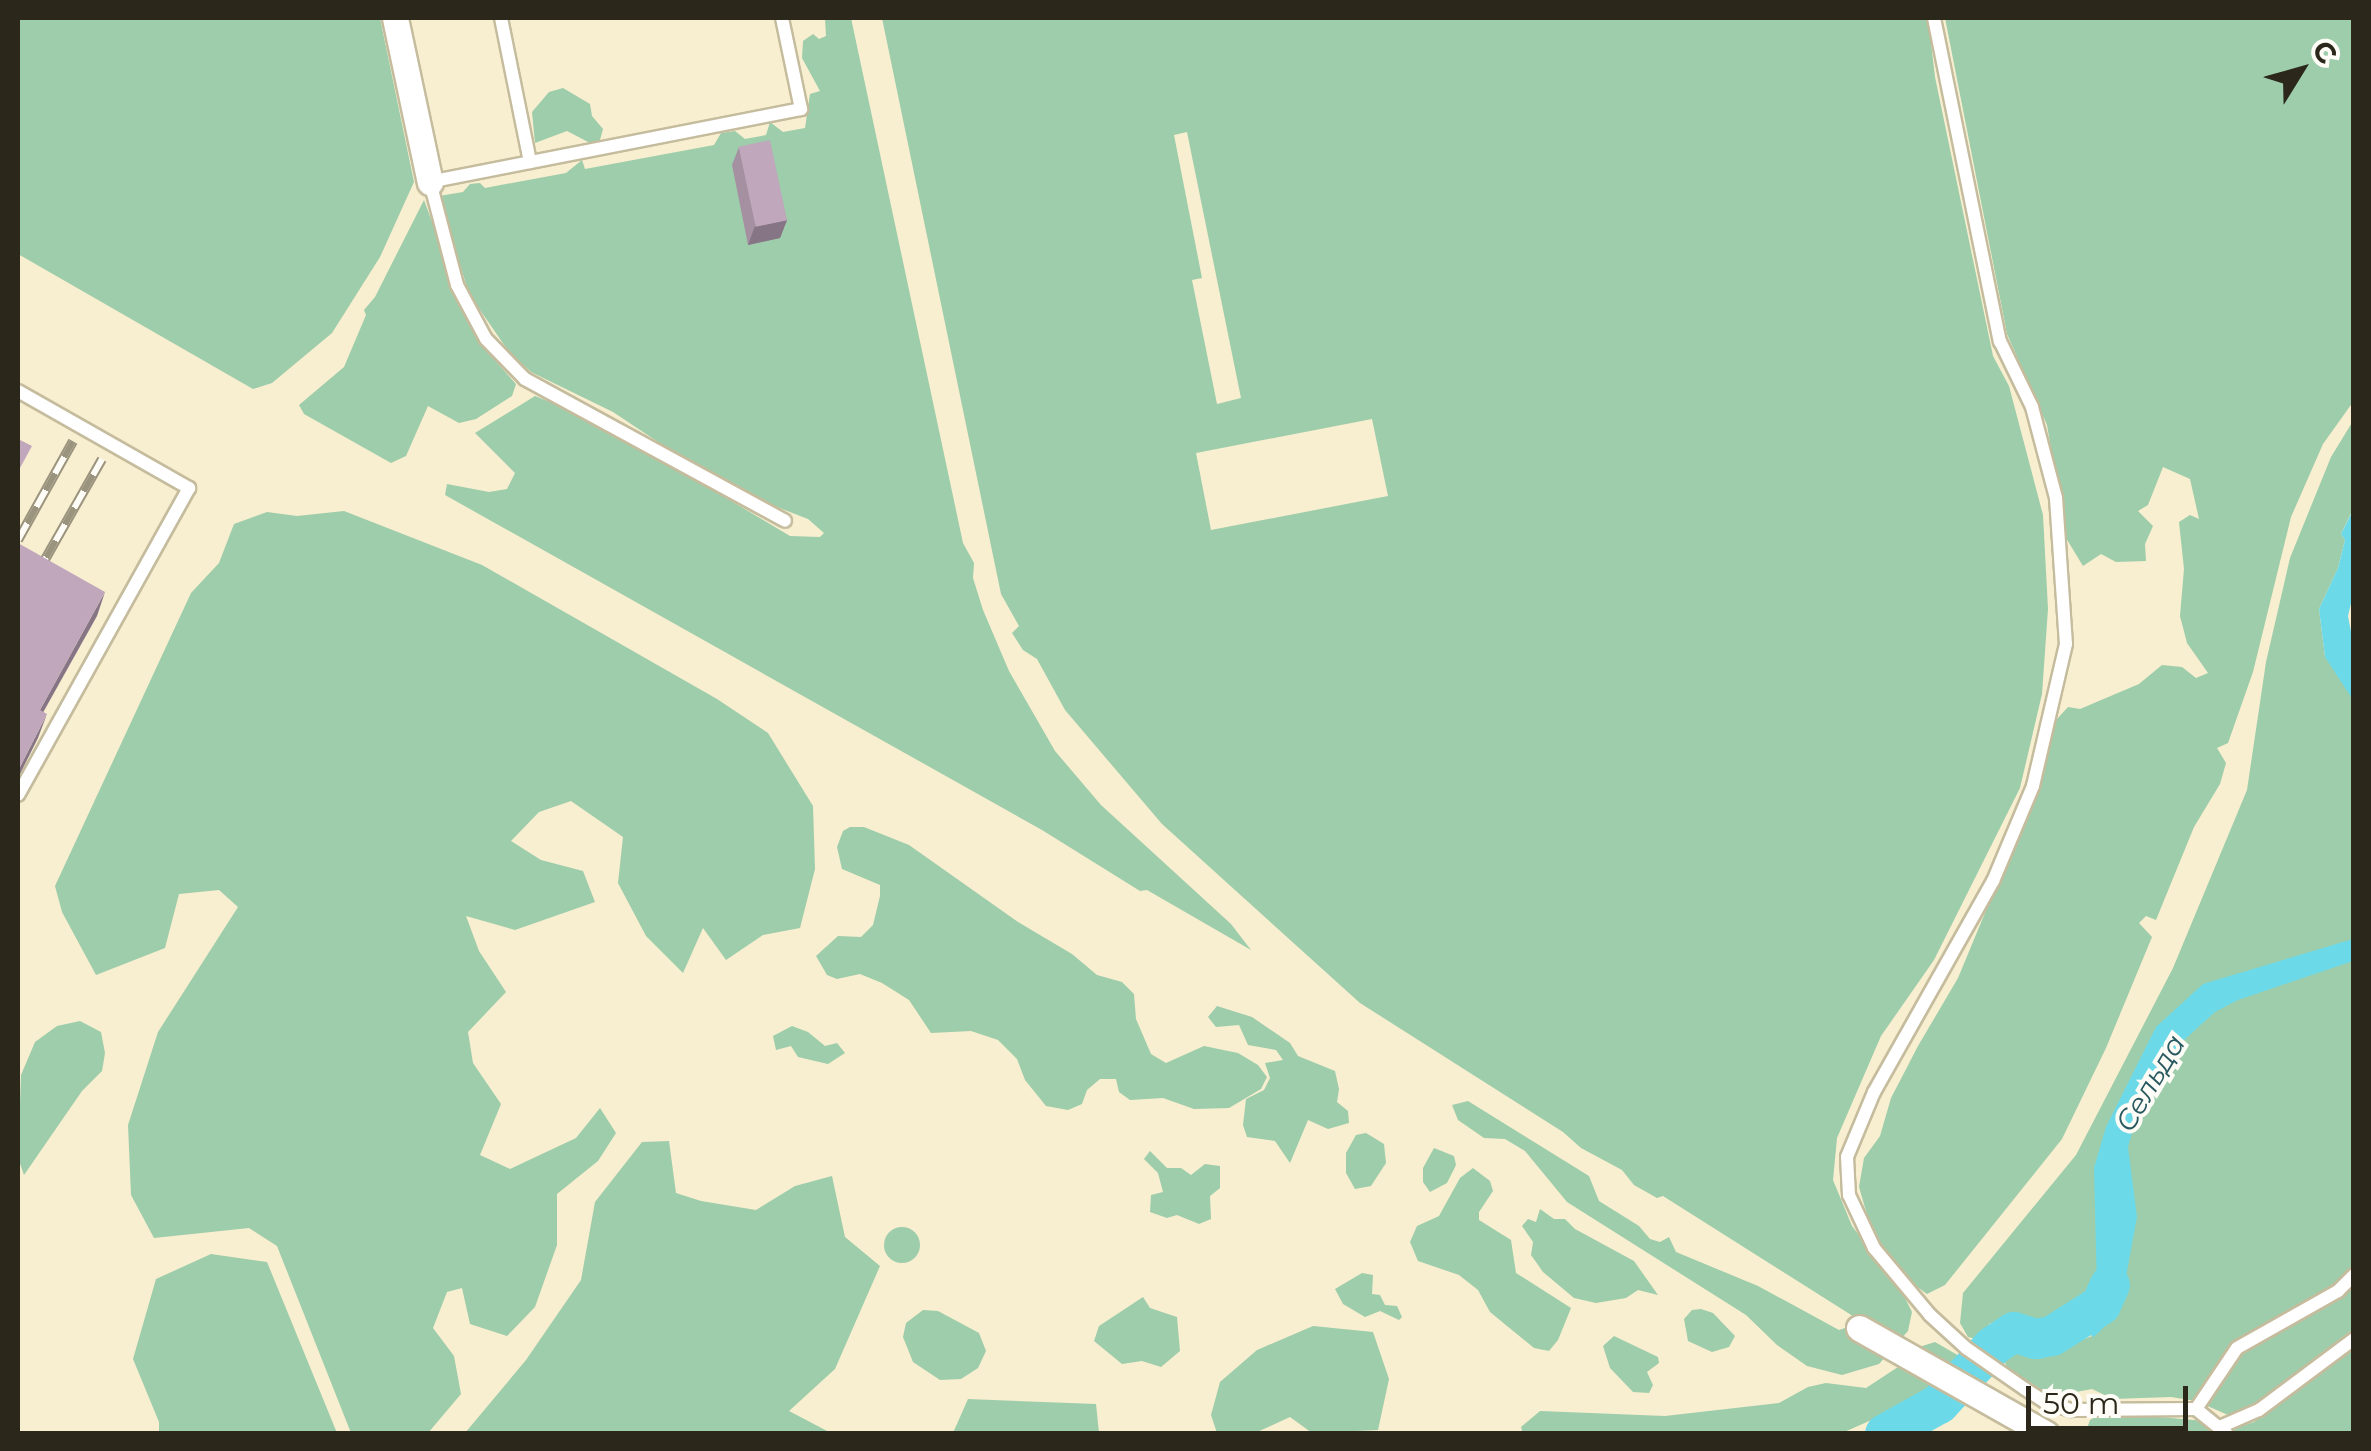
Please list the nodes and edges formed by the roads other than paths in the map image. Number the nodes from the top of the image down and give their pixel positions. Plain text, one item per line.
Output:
1 (395, 18) edge
2 (500, 18) edge
3 (782, 18) edge
4 (1934, 18) edge
5 (530, 162) junction
6 (430, 182) junction
7 (18, 391) edge
8 (785, 522) dead end
9 (18, 796) edge
10 (2354, 1275) edge
11 (1860, 1328) dead end
12 (2354, 1338) edge
13 (2196, 1409) junction
14 (2225, 1430) edge
15 (2046, 1434) edge

1 - 6 street
2 - 5 lane
3 - 5 lane
4 - 13 lane
5 - 6 lane
6 - 8 lane
7 - 9 lane
10 - 13 lane
11 - 15 street
12 - 14 lane
13 - 14 lane

